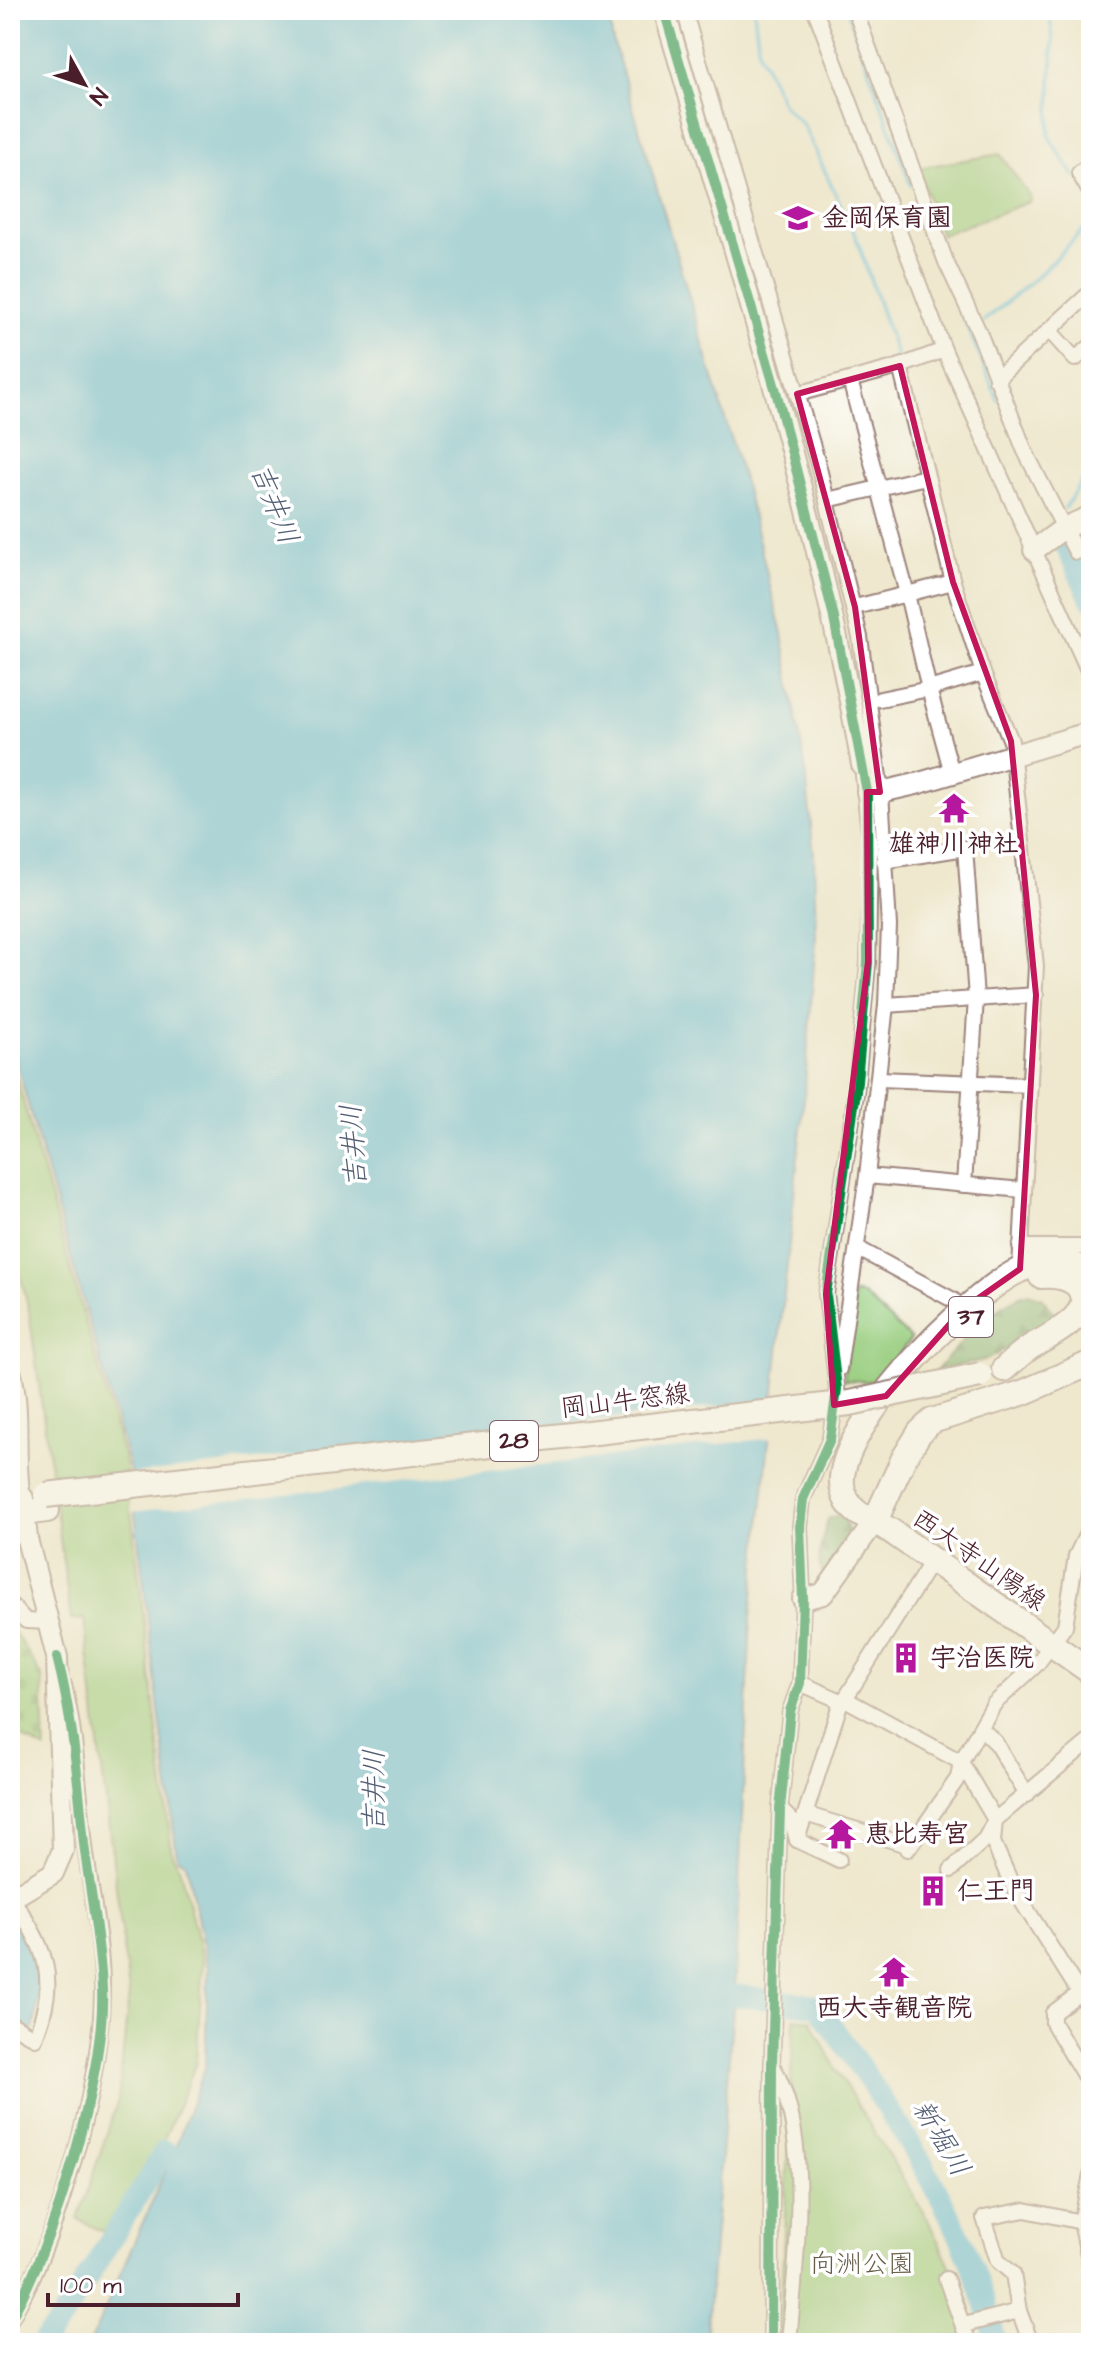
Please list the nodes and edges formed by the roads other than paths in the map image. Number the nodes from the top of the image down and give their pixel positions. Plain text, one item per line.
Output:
1 (664, 10) edge
2 (684, 10) edge
3 (815, 10) edge
4 (859, 13) edge
5 (1091, 163) edge
6 (1091, 194) edge
7 (1091, 292) edge
8 (1049, 330) junction
9 (1091, 346) edge
10 (944, 350) junction
11 (900, 366) junction
12 (996, 379) junction
13 (850, 380) junction
14 (797, 394) junction
15 (926, 477) junction
16 (879, 488) junction
17 (827, 500) junction
18 (1091, 516) edge
19 (1053, 537) junction
20 (1076, 552) dead end
21 (953, 582) junction
22 (907, 594) junction
23 (855, 607) junction
24 (983, 673) junction
25 (1091, 677) edge
26 (929, 689) junction
27 (880, 699) dead end
28 (1091, 732) edge
29 (1012, 757) junction
30 (862, 765) joint
31 (952, 773) junction
32 (874, 792) junction
33 (884, 861) junction
34 (1036, 995) junction
35 (976, 998) junction
36 (886, 1005) junction
37 (879, 1079) junction
38 (973, 1082) junction
39 (1030, 1085) junction
40 (867, 1176) junction
41 (964, 1185) junction
42 (1023, 1190) junction
43 (1091, 1247) edge
44 (857, 1248) junction
45 (1020, 1258) junction
46 (1091, 1271) edge
47 (963, 1309) junction
48 (1091, 1328) edge
49 (1091, 1343) edge
50 (10, 1361) edge
51 (1091, 1363) edge
52 (1004, 1369) junction
53 (980, 1382) junction
54 (837, 1389) junction
55 (27, 1505) edge
56 (875, 1521) junction
57 (1091, 1525) edge
58 (932, 1561) junction
59 (803, 1599) junction
60 (10, 1604) edge
61 (49, 1622) junction
62 (1051, 1645) junction
63 (57, 1657) junction
64 (1091, 1672) edge
65 (800, 1683) junction
66 (843, 1700) junction
67 (981, 1728) junction
68 (1091, 1740) edge
69 (961, 1762) junction
70 (1027, 1795) junction
71 (780, 1809) junction
72 (805, 1814) junction
73 (995, 1820) junction
74 (797, 1840) junction
75 (839, 1860) dead end
76 (951, 1870) dead end
77 (11, 1897) edge
78 (1085, 1988) edge
79 (1091, 2011) edge
80 (10, 2023) edge
81 (772, 2064) junction
82 (1091, 2087) edge
83 (1091, 2175) edge
84 (1086, 2223) edge
85 (1091, 2269) edge
86 (946, 2279) dead end
87 (1017, 2311) junction
88 (10, 2320) edge
89 (970, 2323) junction
90 (771, 2343) edge
91 (789, 2343) edge
92 (969, 2343) edge
93 (1031, 2343) edge

1 - 30 street
2 - 14 street
3 - 10 street
4 - 12 street
5 - 6 street
7 - 8 street
8 - 9 street
8 - 12 street
10 - 11 street
10 - 19 street
11 - 13 street
11 - 15 street
12 - 19 street
13 - 14 street
13 - 16 street
14 - 17 street
15 - 16 street
15 - 21 street
16 - 17 street
16 - 22 street
17 - 23 street
18 - 19 street
19 - 20 street
19 - 25 street
21 - 22 street
21 - 24 street
22 - 23 street
22 - 26 street
23 - 32 street
24 - 26 street
24 - 29 street
26 - 27 street
26 - 31 street
28 - 29 street
29 - 31 street
29 - 34 street
30 - 32 street
31 - 32 street
32 - 33 street
32 - 54 street
33 - 35 street
33 - 36 street
34 - 35 street
34 - 39 street
35 - 36 street
35 - 38 street
36 - 37 street
37 - 38 street
37 - 40 street
38 - 39 street
38 - 41 street
39 - 42 street
40 - 41 street
40 - 44 street
41 - 42 street
42 - 45 street
43 - 45 street
44 - 47 street
44 - 54 street
45 - 46 main road, 西大寺山陽線 / 37
45 - 47 main road, 西大寺山陽線 / 37
47 - 56 main road, 西大寺山陽線 / 37
48 - 52 main road, 岡山牛窓線 / 28
49 - 53 main road, 岡山牛窓線 / 28
50 - 55 street
51 - 56 main road
52 - 53 main road, 岡山牛窓線 / 28
52 - 56 main road, 西大寺山陽線 / 37
53 - 55 main road, 岡山牛窓線 / 28, bridge
54 - 59 street
55 - 61 street
56 - 58 main road, 西大寺山陽線 / 37
56 - 59 street
57 - 62 street
58 - 62 main road, 西大寺山陽線 / 37
58 - 66 street
59 - 65 street
60 - 61 street
61 - 63 street
62 - 64 main road, 西大寺山陽線 / 37
62 - 67 street
63 - 77 street
63 - 88 street
65 - 66 street
65 - 71 street
66 - 69 street
66 - 72 street
67 - 69 street
67 - 70 street
68 - 70 street
69 - 72 street
69 - 73 street
70 - 73 street
71 - 74 street
71 - 81 street
72 - 74 street
73 - 76 street
73 - 78 street
74 - 75 street
77 - 80 street
78 - 79 street
78 - 82 street
81 - 90 street
81 - 91 street
83 - 84 street
84 - 85 street
84 - 87 street
86 - 89 street
87 - 89 street
87 - 93 street
89 - 92 street

